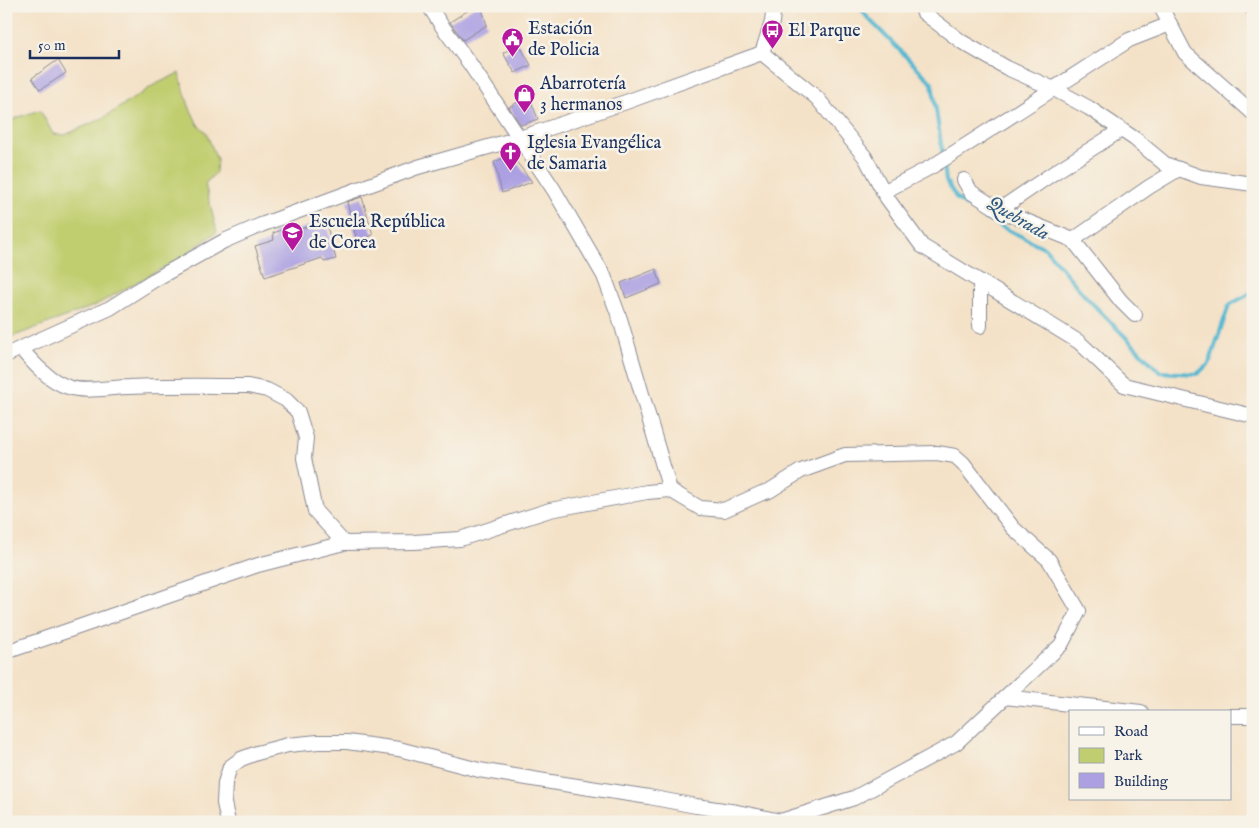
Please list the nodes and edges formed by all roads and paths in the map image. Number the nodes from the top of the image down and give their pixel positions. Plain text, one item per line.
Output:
1 (429, 6) edge
2 (774, 6) edge
3 (921, 6) edge
4 (1162, 6) edge
5 (1250, 6) edge
6 (1253, 9) edge
7 (1170, 24) junction
8 (762, 53) junction
9 (1054, 89) junction
10 (1253, 113) edge
11 (1121, 130) junction
12 (520, 138) junction
13 (1179, 169) junction
14 (964, 180) dead end
15 (1253, 184) edge
16 (883, 192) junction
17 (999, 210) junction
18 (1072, 240) junction
19 (980, 282) junction
20 (1135, 315) dead end
21 (980, 326) dead end
22 (21, 348) junction
23 (6, 355) edge
24 (1253, 416) edge
25 (670, 490) junction
26 (344, 543) junction
27 (6, 652) edge
28 (1005, 697) junction
29 (1122, 710) edge
30 (1232, 716) edge
31 (1253, 716) edge
32 (228, 822) edge

1 - 12 street
2 - 8 street
3 - 9 street
4 - 7 street
5 - 6 street
7 - 9 street
7 - 10 street
8 - 12 street
8 - 16 street
9 - 11 street
9 - 16 street
11 - 13 street
11 - 17 street
12 - 22 street
12 - 25 street
13 - 15 street
13 - 18 street
14 - 17 street
16 - 19 street
17 - 18 street
18 - 20 street
19 - 21 street
19 - 24 street
22 - 23 street
22 - 26 street
25 - 26 street
25 - 28 street
26 - 27 street
28 - 29 street
28 - 32 street
30 - 31 street

